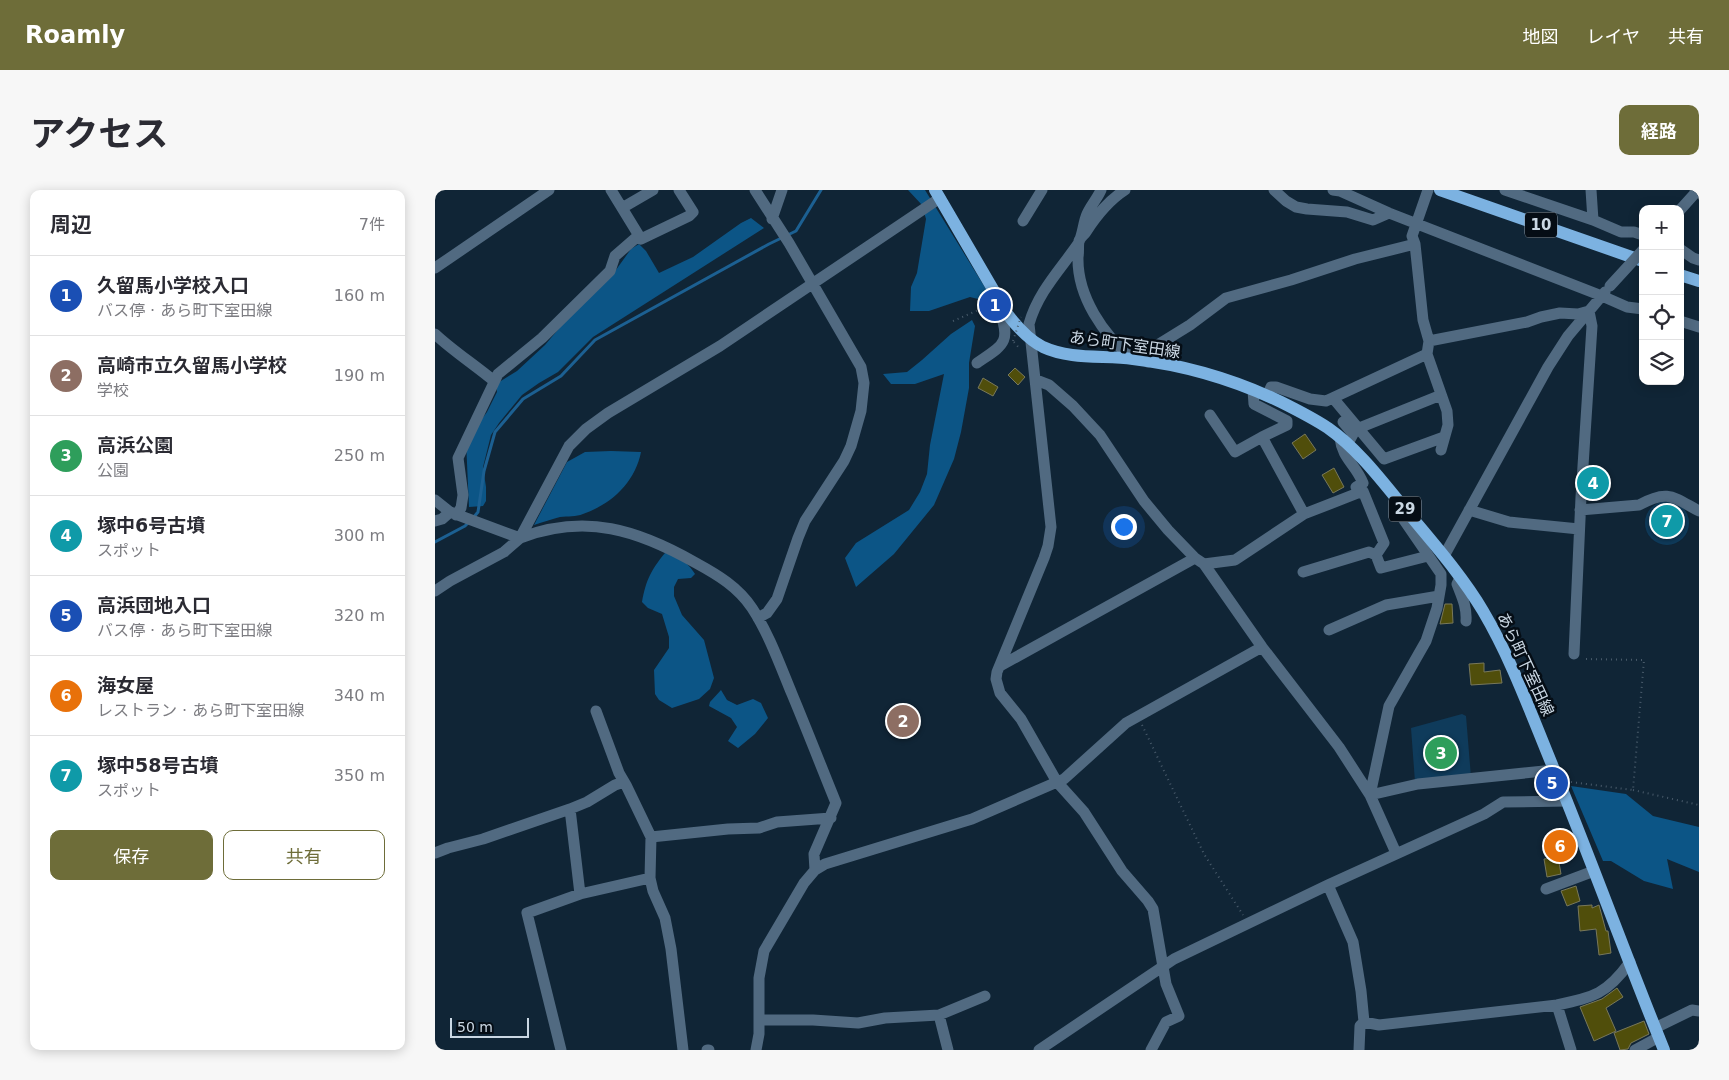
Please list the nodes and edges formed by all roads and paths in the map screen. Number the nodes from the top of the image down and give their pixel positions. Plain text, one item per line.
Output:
1 (549, 190) edge
2 (611, 190) edge
3 (653, 190) edge
4 (679, 190) edge
5 (755, 190) edge
6 (783, 190) edge
7 (1042, 190) edge
8 (1101, 190) edge
9 (1125, 190) edge
10 (1274, 190) edge
11 (1333, 190) edge
12 (1428, 190) edge
13 (1440, 190) edge
14 (1505, 190) edge
15 (1591, 190) edge
16 (1699, 190) edge
17 (937, 194) edge
18 (1684, 206) edge
19 (621, 208) junction
20 (1389, 213) junction
21 (772, 218) junction
22 (1593, 220) junction
23 (1023, 221) dead end
24 (1417, 222) junction
25 (1639, 233) edge
26 (639, 236) junction
27 (1079, 242) junction
28 (1415, 244) junction
29 (1681, 250) edge
30 (1639, 254) edge
31 (1639, 260) edge
32 (1699, 260) edge
33 (435, 268) edge
34 (1684, 276) edge
35 (1699, 281) edge
36 (813, 284) junction
37 (1602, 296) junction
38 (999, 301) junction
39 (1639, 308) edge
40 (1589, 311) junction
41 (1021, 317) dead end
42 (953, 321) dead end
43 (1684, 323) edge
44 (1699, 328) edge
45 (435, 334) edge
46 (1031, 340) junction
47 (1429, 341) junction
48 (1023, 354) dead end
49 (1427, 354) junction
50 (1133, 359) junction
51 (1148, 362) junction
52 (977, 363) dead end
53 (1036, 380) junction
54 (494, 381) junction
55 (1253, 390) junction
56 (1441, 395) junction
57 (1267, 396) junction
58 (1330, 399) junction
59 (1210, 415) dead end
60 (1359, 428) junction
61 (1262, 437) junction
62 (1444, 438) junction
63 (1343, 441) junction
64 (1441, 450) dead end
65 (1356, 487) dead end
66 (435, 500) edge
67 (1401, 504) junction
68 (1469, 510) junction
69 (1580, 510) junction
70 (1699, 511) edge
71 (453, 513) junction
72 (1303, 514) junction
73 (435, 521) edge
74 (1579, 529) junction
75 (520, 538) junction
76 (1376, 555) junction
77 (1428, 556) junction
78 (1444, 556) junction
79 (1199, 561) junction
80 (1303, 572) dead end
81 (1461, 578) junction
82 (435, 591) edge
83 (1439, 596) junction
84 (758, 618) junction
85 (1466, 621) dead end
86 (1329, 630) dead end
87 (1262, 647) junction
88 (1575, 654) joint
89 (1000, 666) junction
90 (596, 712) dead end
91 (1137, 716) junction
92 (1557, 775) junction
93 (1057, 782) junction
94 (626, 785) junction
95 (1633, 790) junction
96 (1370, 795) junction
97 (1567, 802) junction
98 (1699, 805) edge
99 (571, 809) junction
100 (831, 818) junction
101 (651, 837) junction
102 (435, 853) edge
103 (1396, 853) junction
104 (815, 870) junction
105 (1594, 871) junction
106 (650, 878) junction
107 (1328, 885) junction
108 (1546, 889) dead end
109 (580, 894) junction
110 (1248, 923) junction
111 (1630, 962) junction
112 (1164, 965) junction
113 (985, 996) dead end
114 (1557, 1005) junction
115 (1699, 1010) edge
116 (939, 1014) junction
117 (759, 1020) junction
118 (1364, 1022) junction
119 (1657, 1033) junction
120 (561, 1050) edge
121 (683, 1050) edge
122 (755, 1050) edge
123 (948, 1050) edge
124 (1039, 1050) edge
125 (1151, 1050) edge
126 (1359, 1050) edge
127 (1571, 1050) edge
128 (1635, 1050) edge
129 (1664, 1050) edge

1 - 33 street
2 - 19 street
3 - 19 street
4 - 26 street
5 - 21 street
6 - 21 street
7 - 23 street
8 - 27 street
9 - 27 street
10 - 20 street
11 - 20 street
12 - 24 street
13 - 31 main road, 10
14 - 22 street
15 - 22 street
16 - 18 street
17 - 36 street
17 - 38 main road, あら町下室田線 / 29
19 - 26 street
20 - 24 street
21 - 36 street
22 - 25 street
24 - 28 street
24 - 37 street
26 - 54 street
27 - 46 street
27 - 50 street
28 - 47 street
28 - 51 street
29 - 32 street
30 - 37 street, bridge
34 - 35 main road
36 - 75 street
36 - 84 street
37 - 39 street
37 - 40 street
38 - 42 path
38 - 46 main road, あら町下室田線 / 29
38 - 52 street
40 - 47 street
40 - 68 street
40 - 69 street
41 - 48 path, bridge
43 - 44 street
45 - 54 street
46 - 50 main road, あら町下室田線 / 29
46 - 53 street
47 - 49 street
49 - 56 street
49 - 58 street
50 - 51 main road, あら町下室田線 / 29
51 - 55 main road, あら町下室田線 / 29
53 - 79 street
53 - 89 street
54 - 71 street
55 - 57 main road, あら町下室田線 / 29
55 - 61 street
56 - 60 street
56 - 62 street
57 - 58 street
57 - 63 main road, あら町下室田線 / 29
58 - 60 street
58 - 63 street
59 - 61 street
60 - 62 street
61 - 72 street
62 - 64 street
63 - 65 street
63 - 67 main road, あら町下室田線 / 29
66 - 71 street
67 - 77 street
67 - 78 main road, あら町下室田線 / 29
68 - 74 street
68 - 78 street
69 - 70 street
69 - 74 street
71 - 73 street
71 - 75 street
72 - 76 street
72 - 79 street
74 - 88 street
75 - 82 street
75 - 84 street
76 - 77 street
76 - 80 street
77 - 83 street
78 - 81 main road, あら町下室田線 / 29
79 - 87 street
79 - 89 street
81 - 85 street
81 - 92 main road, あら町下室田線 / 29
83 - 86 street
83 - 96 street
84 - 100 street
87 - 91 street
87 - 96 street
88 - 95 path
89 - 93 street
90 - 94 street
91 - 93 street
91 - 110 path
92 - 95 path
92 - 96 street
92 - 97 main road, あら町下室田線 / 29
93 - 104 street
93 - 112 street
94 - 99 street
94 - 101 street
95 - 98 path
96 - 103 street
97 - 103 street
97 - 105 main road, あら町下室田線 / 29
99 - 102 street
99 - 109 street
100 - 101 street
100 - 104 street
101 - 106 street
103 - 107 street
104 - 117 street
105 - 108 street
105 - 111 main road, あら町下室田線 / 29
106 - 109 street
106 - 121 street
107 - 110 street
107 - 118 street
109 - 120 street
110 - 112 street
111 - 114 street
111 - 119 main road, あら町下室田線 / 29
112 - 124 street
112 - 125 street
113 - 116 street
114 - 118 street
114 - 127 street
115 - 119 street
116 - 117 street
116 - 123 street
117 - 122 street
118 - 126 street
119 - 128 street
119 - 129 main road, あら町下室田線 / 29

